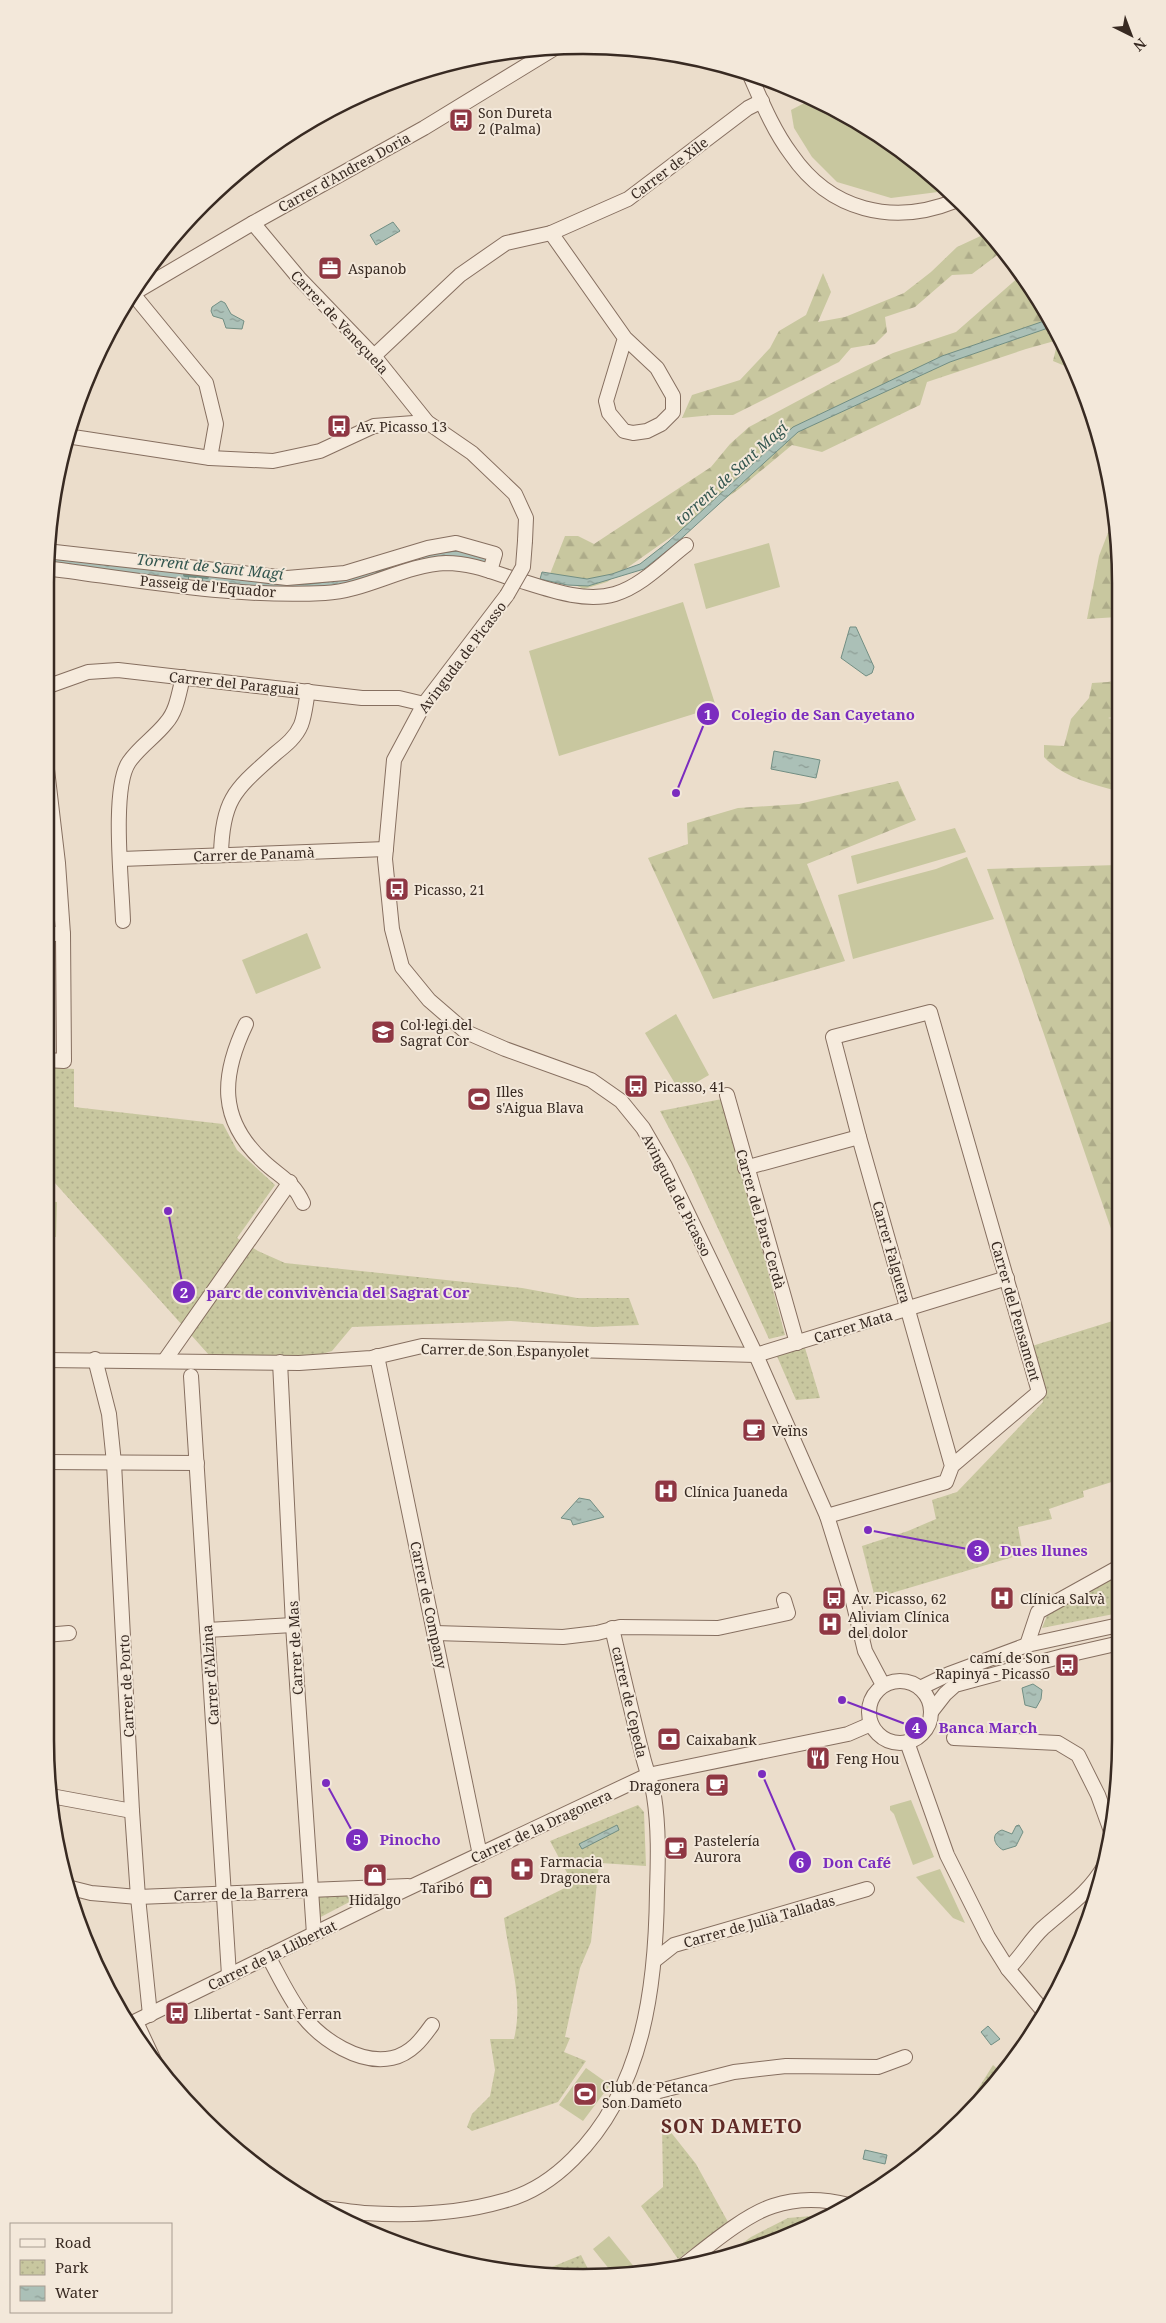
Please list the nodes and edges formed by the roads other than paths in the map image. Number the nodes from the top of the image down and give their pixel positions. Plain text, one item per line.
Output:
1 (543, 55) edge
2 (527, 57) edge
3 (752, 82) edge
4 (490, 88) junction
5 (762, 102) junction
6 (951, 203) edge
7 (253, 223) junction
8 (551, 233) junction
9 (145, 286) edge
10 (137, 299) edge
11 (624, 338) junction
12 (374, 356) junction
13 (427, 422) junction
14 (75, 437) edge
15 (210, 458) junction
16 (686, 545) dead end
17 (55, 553) edge
18 (54, 569) edge
19 (490, 571) junction
20 (195, 577) junction
21 (183, 677) junction
22 (54, 684) edge
23 (308, 691) junction
24 (424, 704) junction
25 (54, 829) edge
26 (386, 849) junction
27 (221, 855) junction
28 (121, 859) junction
29 (123, 921) dead end
30 (54, 934) edge
31 (63, 934) junction
32 (930, 1012) joint
33 (246, 1024) dead end
34 (54, 1060) edge
35 (727, 1095) dead end
36 (859, 1137) junction
37 (745, 1168) junction
38 (290, 1182) junction
39 (303, 1203) dead end
40 (1007, 1278) junction
41 (909, 1308) junction
42 (796, 1343) junction
43 (756, 1355) junction
44 (377, 1356) junction
45 (95, 1359) junction
46 (54, 1360) edge
47 (165, 1360) junction
48 (280, 1362) junction
49 (191, 1376) dead end
50 (54, 1462) edge
51 (114, 1462) junction
52 (196, 1463) junction
53 (952, 1466) junction
54 (827, 1516) junction
55 (1112, 1571) edge
56 (784, 1600) dead end
57 (293, 1625) junction
58 (1112, 1627) edge
59 (612, 1628) junction
60 (207, 1630) junction
61 (69, 1633) dead end
62 (435, 1633) junction
63 (54, 1634) edge
64 (1027, 1645) junction
65 (1112, 1645) edge
66 (884, 1685) junction
67 (920, 1688) junction
68 (931, 1712) junction
69 (871, 1724) junction
70 (954, 1738) dead end
71 (907, 1742) junction
72 (648, 1775) junction
73 (57, 1797) edge
74 (132, 1811) junction
75 (1106, 1818) edge
76 (480, 1855) junction
77 (1091, 1885) edge
78 (416, 1886) junction
79 (76, 1889) edge
80 (866, 1889) dead end
81 (310, 1890) junction
82 (224, 1893) junction
83 (138, 1897) junction
84 (314, 1934) junction
85 (268, 1956) junction
86 (655, 1960) junction
87 (1008, 1969) junction
88 (229, 1975) junction
89 (1040, 2007) edge
90 (150, 2015) junction
91 (136, 2022) edge
92 (432, 2025) dead end
93 (905, 2057) dead end
94 (616, 2102) junction
95 (838, 2203) edge
96 (340, 2210) edge
97 (696, 2257) edge

1 - 4 street, Carrer d'Andrea Doria
2 - 4 street
3 - 5 street
4 - 7 street, Carrer d'Andrea Doria
5 - 6 street
5 - 8 street, Carrer de Xile
7 - 9 street, Carrer d'Andrea Doria
7 - 12 street, Carrer de Veneçuela
8 - 11 street
8 - 12 street, Carrer de Xile
10 - 15 street
11 - 11 street
12 - 13 street, Carrer de Veneçuela
13 - 15 street
13 - 24 street, Avinguda de Picasso, bridge
14 - 15 street
16 - 19 street
17 - 20 street, Passeig de l'Equador
18 - 20 street, Passeig de l'Equador
19 - 20 street, Passeig de l'Equador
19 - 20 street, Passeig de l'Equador
21 - 22 street, Carrer del Paraguai
21 - 23 street, Carrer del Paraguai
21 - 28 street
23 - 24 street, Carrer del Paraguai
23 - 27 street
24 - 26 street, Avinguda de Picasso
25 - 31 street
26 - 27 street, Carrer de Panamà
26 - 43 street, Avinguda de Picasso
27 - 28 street, Carrer de Panamà
28 - 29 street
30 - 31 street
31 - 34 street
32 - 36 street, Carrer Falguera
32 - 40 street, Carrer del Pensament
33 - 38 street
35 - 37 street, Carrer del Pare Cerdà
36 - 37 street
36 - 41 street, Carrer Falguera
37 - 42 street, Carrer del Pare Cerdà
38 - 39 street
38 - 47 street
40 - 41 street, Carrer Mata
40 - 53 street, Carrer del Pensament
41 - 42 street, Carrer Mata
41 - 53 street, Carrer Falguera
42 - 43 street, Carrer Mata
43 - 44 street, Carrer de Son Espanyolet
43 - 54 street, Avinguda de Picasso
44 - 48 street, Carrer de Son Espanyolet
44 - 62 street, Carrer de Company
45 - 46 street, Carrer de Son Espanyolet
45 - 47 street, Carrer de Son Espanyolet
45 - 51 street, Carrer de Porto
47 - 48 street, Carrer de Son Espanyolet
48 - 57 street, Carrer de Mas
49 - 52 street, Carrer d'Alzina
50 - 51 street
51 - 52 street
51 - 74 street, Carrer de Porto
52 - 60 street, Carrer d'Alzina
53 - 54 street, Carrer del Pensament
54 - 66 street, Avinguda de Picasso
55 - 64 street
56 - 59 street
57 - 60 street
57 - 81 street, Carrer de Mas
58 - 64 street
59 - 62 street
59 - 72 street, carrer de Cepeda
60 - 82 street, Carrer d'Alzina
61 - 63 street
62 - 76 street, Carrer de Company
64 - 67 street
65 - 68 street
66 - 67 street
66 - 69 street
67 - 68 street
68 - 71 street
69 - 71 street
69 - 72 street, Carrer de la Dragonera
70 - 75 street
71 - 87 street
72 - 76 street, Carrer de la Dragonera
72 - 86 street, carrer de Cepeda
73 - 74 street
74 - 83 street, Carrer de Porto
76 - 78 street, Carrer de la Dragonera
77 - 87 street
78 - 81 street, Carrer de la Barrera
78 - 84 street, Carrer de la Llibertat
79 - 83 street, Carrer de la Barrera
80 - 86 street, Carrer de Julià Talladas
81 - 82 street, Carrer de la Barrera
81 - 84 street, Carrer de Mas
82 - 83 street, Carrer de la Barrera
82 - 88 street, Carrer d'Alzina
83 - 90 street, Carrer de Porto
84 - 85 street, Carrer de la Llibertat
85 - 88 street, Carrer de la Llibertat
85 - 92 street
86 - 94 street, carrer de Cepeda
87 - 89 street
88 - 90 street, Carrer de la Llibertat
90 - 91 street, Carrer de la Llibertat
93 - 94 street
94 - 96 street, carrer de Cepeda
95 - 97 street

